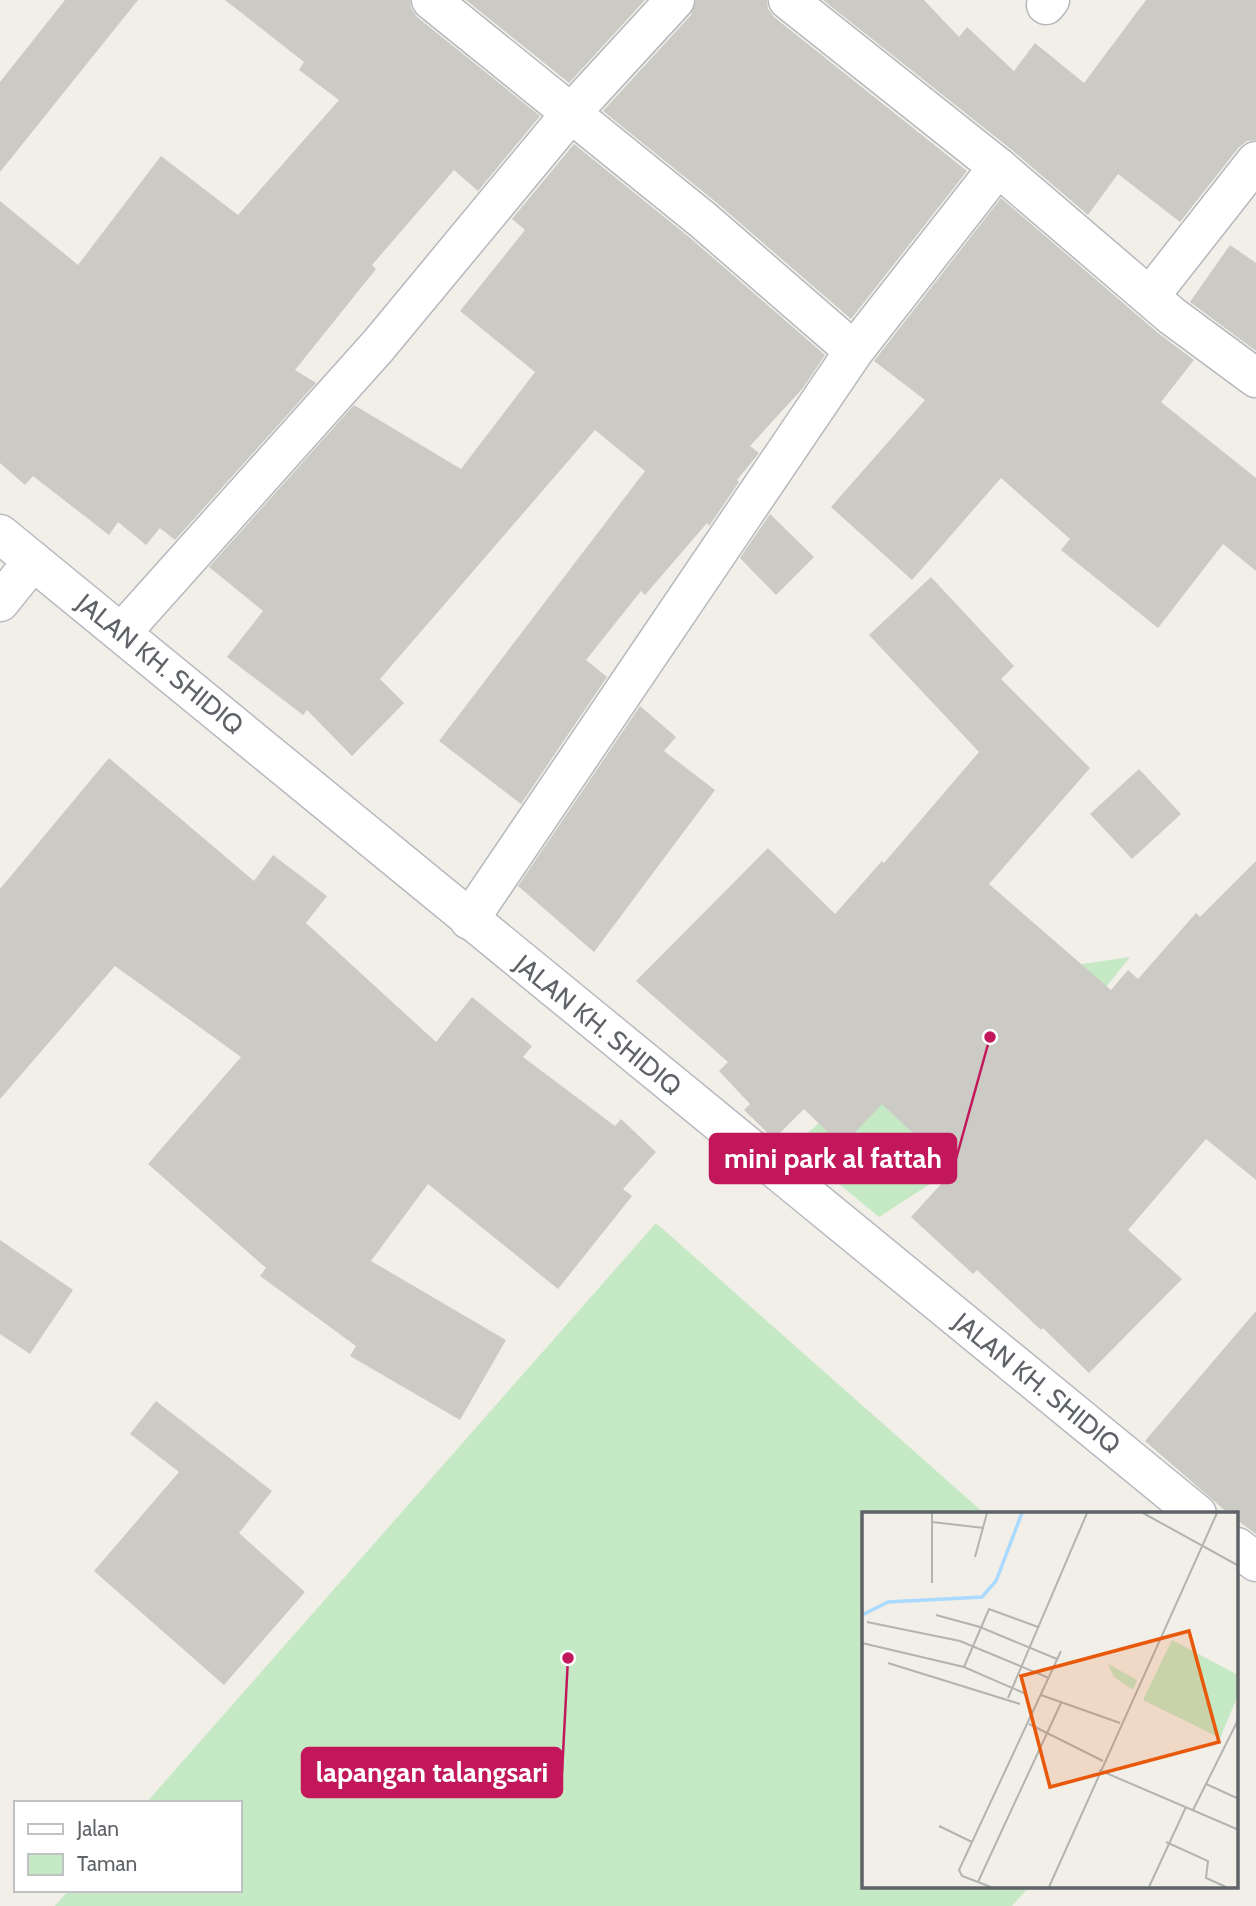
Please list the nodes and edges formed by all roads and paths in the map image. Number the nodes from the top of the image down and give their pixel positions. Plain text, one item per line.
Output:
1 (431, 0) edge
2 (675, 0) edge
3 (788, 0) edge
4 (571, 113) junction
5 (1256, 161) edge
6 (998, 167) junction
7 (1150, 296) junction
8 (854, 351) junction
9 (1256, 378) edge
10 (0, 534) edge
11 (33, 561) junction
12 (0, 602) edge
13 (122, 632) junction
14 (469, 920) junction
15 (1195, 1512) edge
16 (1238, 1548) edge
17 (1256, 1562) edge

1 - 4 street
2 - 4 street
3 - 6 street
4 - 8 street
4 - 13 street
5 - 7 street
6 - 7 street
6 - 8 street
7 - 9 street
8 - 14 street
10 - 11 street, JALAN KH. SHIDIQ
11 - 12 street
11 - 13 street, JALAN KH. SHIDIQ
13 - 14 street, JALAN KH. SHIDIQ
14 - 15 street, JALAN KH. SHIDIQ
16 - 17 street

